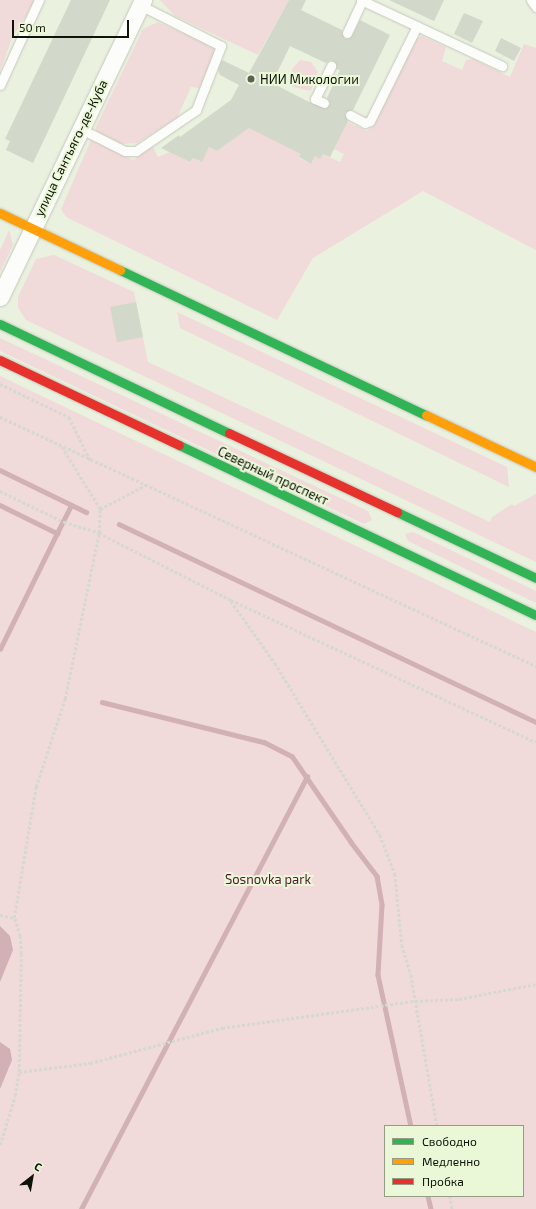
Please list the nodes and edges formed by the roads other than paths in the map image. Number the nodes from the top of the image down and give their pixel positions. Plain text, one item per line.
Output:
1 (39, 0) edge
2 (362, 0) edge
3 (531, 0) edge
4 (142, 3) edge
5 (536, 7) edge
6 (417, 26) junction
7 (347, 33) dead end
8 (331, 66) dead end
9 (502, 66) dead end
10 (0, 85) edge
11 (324, 103) dead end
12 (350, 116) dead end
13 (81, 130) junction
14 (0, 213) edge
15 (32, 228) junction
16 (0, 297) edge
17 (0, 324) edge
18 (0, 360) edge
19 (536, 467) edge
20 (395, 510) junction
21 (380, 541) junction
22 (536, 578) edge
23 (536, 615) edge

1 - 10 lane
2 - 6 lane
2 - 7 lane
3 - 5 lane
4 - 13 street, улица Сантьяго-де-Куба
4 - 13 lane
6 - 9 lane
6 - 12 lane
8 - 11 lane
13 - 15 street, улица Сантьяго-де-Куба
14 - 15 main road
15 - 16 street, улица Сантьяго-де-Куба
15 - 19 main road
17 - 20 main road, Северный проспект
18 - 21 main road, Северный проспект
20 - 21 main road
20 - 22 main road, Северный проспект
21 - 23 main road, Северный проспект

